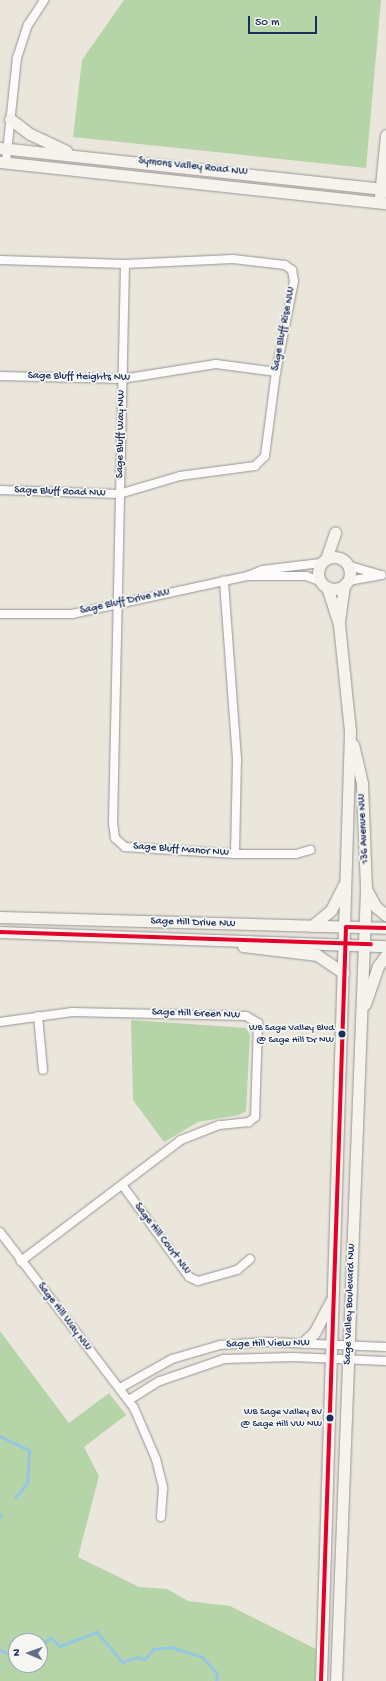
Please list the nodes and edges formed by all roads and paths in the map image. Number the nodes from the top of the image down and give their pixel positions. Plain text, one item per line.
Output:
1 (44, 0) edge
2 (10, 119) junction
3 (386, 135) edge
4 (4, 148) edge
5 (385, 154) edge
6 (78, 155) junction
7 (3, 162) edge
8 (383, 189) edge
9 (383, 203) edge
10 (0, 260) edge
11 (125, 264) junction
12 (276, 372) junction
13 (0, 376) edge
14 (122, 379) junction
15 (0, 490) edge
16 (119, 494) junction
17 (324, 561) junction
18 (345, 562) junction
19 (248, 576) junction
20 (224, 580) junction
21 (346, 583) junction
22 (324, 584) junction
23 (120, 604) junction
24 (0, 614) edge
25 (339, 624) junction
26 (350, 731) junction
27 (310, 850) dead end
28 (234, 854) junction
29 (345, 880) junction
30 (366, 888) junction
31 (386, 915) edge
32 (0, 917) edge
33 (312, 926) junction
34 (346, 927) junction
35 (364, 928) junction
36 (386, 928) edge
37 (0, 932) edge
38 (221, 940) junction
39 (345, 942) junction
40 (364, 944) junction
41 (386, 946) edge
42 (386, 955) edge
43 (344, 973) junction
44 (38, 1016) junction
45 (361, 1020) junction
46 (0, 1022) edge
47 (43, 1070) dead end
48 (123, 1186) junction
49 (0, 1232) edge
50 (250, 1259) dead end
51 (21, 1261) junction
52 (333, 1298) junction
53 (304, 1342) junction
54 (331, 1344) junction
55 (348, 1345) junction
56 (386, 1347) edge
57 (330, 1358) junction
58 (347, 1359) junction
59 (386, 1361) edge
60 (120, 1388) junction
61 (129, 1400) junction
62 (161, 1517) dead end
63 (321, 1681) edge
64 (336, 1681) edge

1 - 2 street
2 - 4 street
2 - 6 street
3 - 5 street
4 - 6 street, Symons Valley Road NW
4 - 7 street
5 - 8 street
6 - 8 street, Symons Valley Road NW
7 - 9 street, Symons Valley Road NW
8 - 9 street
10 - 11 street, Sage Bluff Rise NW
11 - 12 street, Sage Bluff Rise NW
11 - 14 street, Sage Bluff Way NW
12 - 14 street, Sage Bluff Heights NW
12 - 16 street, Sage Bluff Rise NW
13 - 14 street, Sage Bluff Heights NW
14 - 16 street, Sage Bluff Way NW
15 - 16 street, Sage Bluff Road NW
16 - 23 street, Sage Bluff Way NW
17 - 18 street
17 - 18 street
17 - 19 street, Sage Bluff Drive NW
17 - 22 street
18 - 21 street, 136 Avenue NW
18 - 21 street
19 - 20 street, Sage Bluff Drive NW
19 - 22 street, Sage Bluff Drive NW
20 - 23 street, Sage Bluff Drive NW
20 - 28 street, Sage Bluff Manor NW
21 - 22 street
21 - 25 street, 136 Avenue NW
22 - 25 street, 136 Avenue NW
23 - 24 street, Sage Bluff Drive NW
23 - 28 street, Sage Bluff Manor NW
25 - 26 street, 136 Avenue NW
26 - 29 street, 136 Avenue NW
26 - 30 street, 136 Avenue NW
27 - 28 street
29 - 33 street
29 - 34 street, 136 Avenue NW
30 - 31 street
30 - 35 street, 136 Avenue NW
32 - 33 street, Sage Hill Drive NW
33 - 34 street, Sage Hill Drive NW
34 - 35 street, Sage Hill Drive NW
34 - 39 street, Sage Valley Boulevard NW
35 - 36 street, Sage Hill Drive NW
35 - 40 street, Sage Valley Boulevard NW
37 - 38 street, Sage Hill Drive NW
38 - 39 street, Sage Hill Drive NW
38 - 43 street
39 - 40 street, Sage Hill Drive NW
39 - 43 street, Sage Valley Boulevard NW
40 - 41 street, Sage Hill Drive NW
40 - 45 street, Sage Valley Boulevard NW
42 - 45 street
43 - 52 street, Sage Valley Boulevard NW
44 - 46 street, Sage Hill Green NW
44 - 47 street
44 - 48 street, Sage Hill Green NW
45 - 55 street, Sage Valley Boulevard NW
48 - 50 street, Sage Hill Court NW
48 - 51 street, Sage Hill Green NW
49 - 51 street, Sage Hill Way NW
51 - 60 street, Sage Hill Way NW
52 - 53 street
52 - 54 street, Sage Valley Boulevard NW
53 - 54 street, Sage Hill View NW
53 - 60 street, Sage Hill View NW
54 - 55 street, Sage Hill View NW
54 - 57 street, Sage Valley Boulevard NW
55 - 56 street, Sage Hill View NW
55 - 58 street, Sage Valley Boulevard NW
57 - 58 street, Sage Hill View NW
57 - 61 street, Sage Hill View NW
57 - 63 street, Sage Valley Boulevard NW
58 - 59 street, Sage Hill View NW
58 - 64 street, Sage Valley Boulevard NW
60 - 61 street, Sage Hill Way NW
61 - 62 street, Sage Hill Way NW

